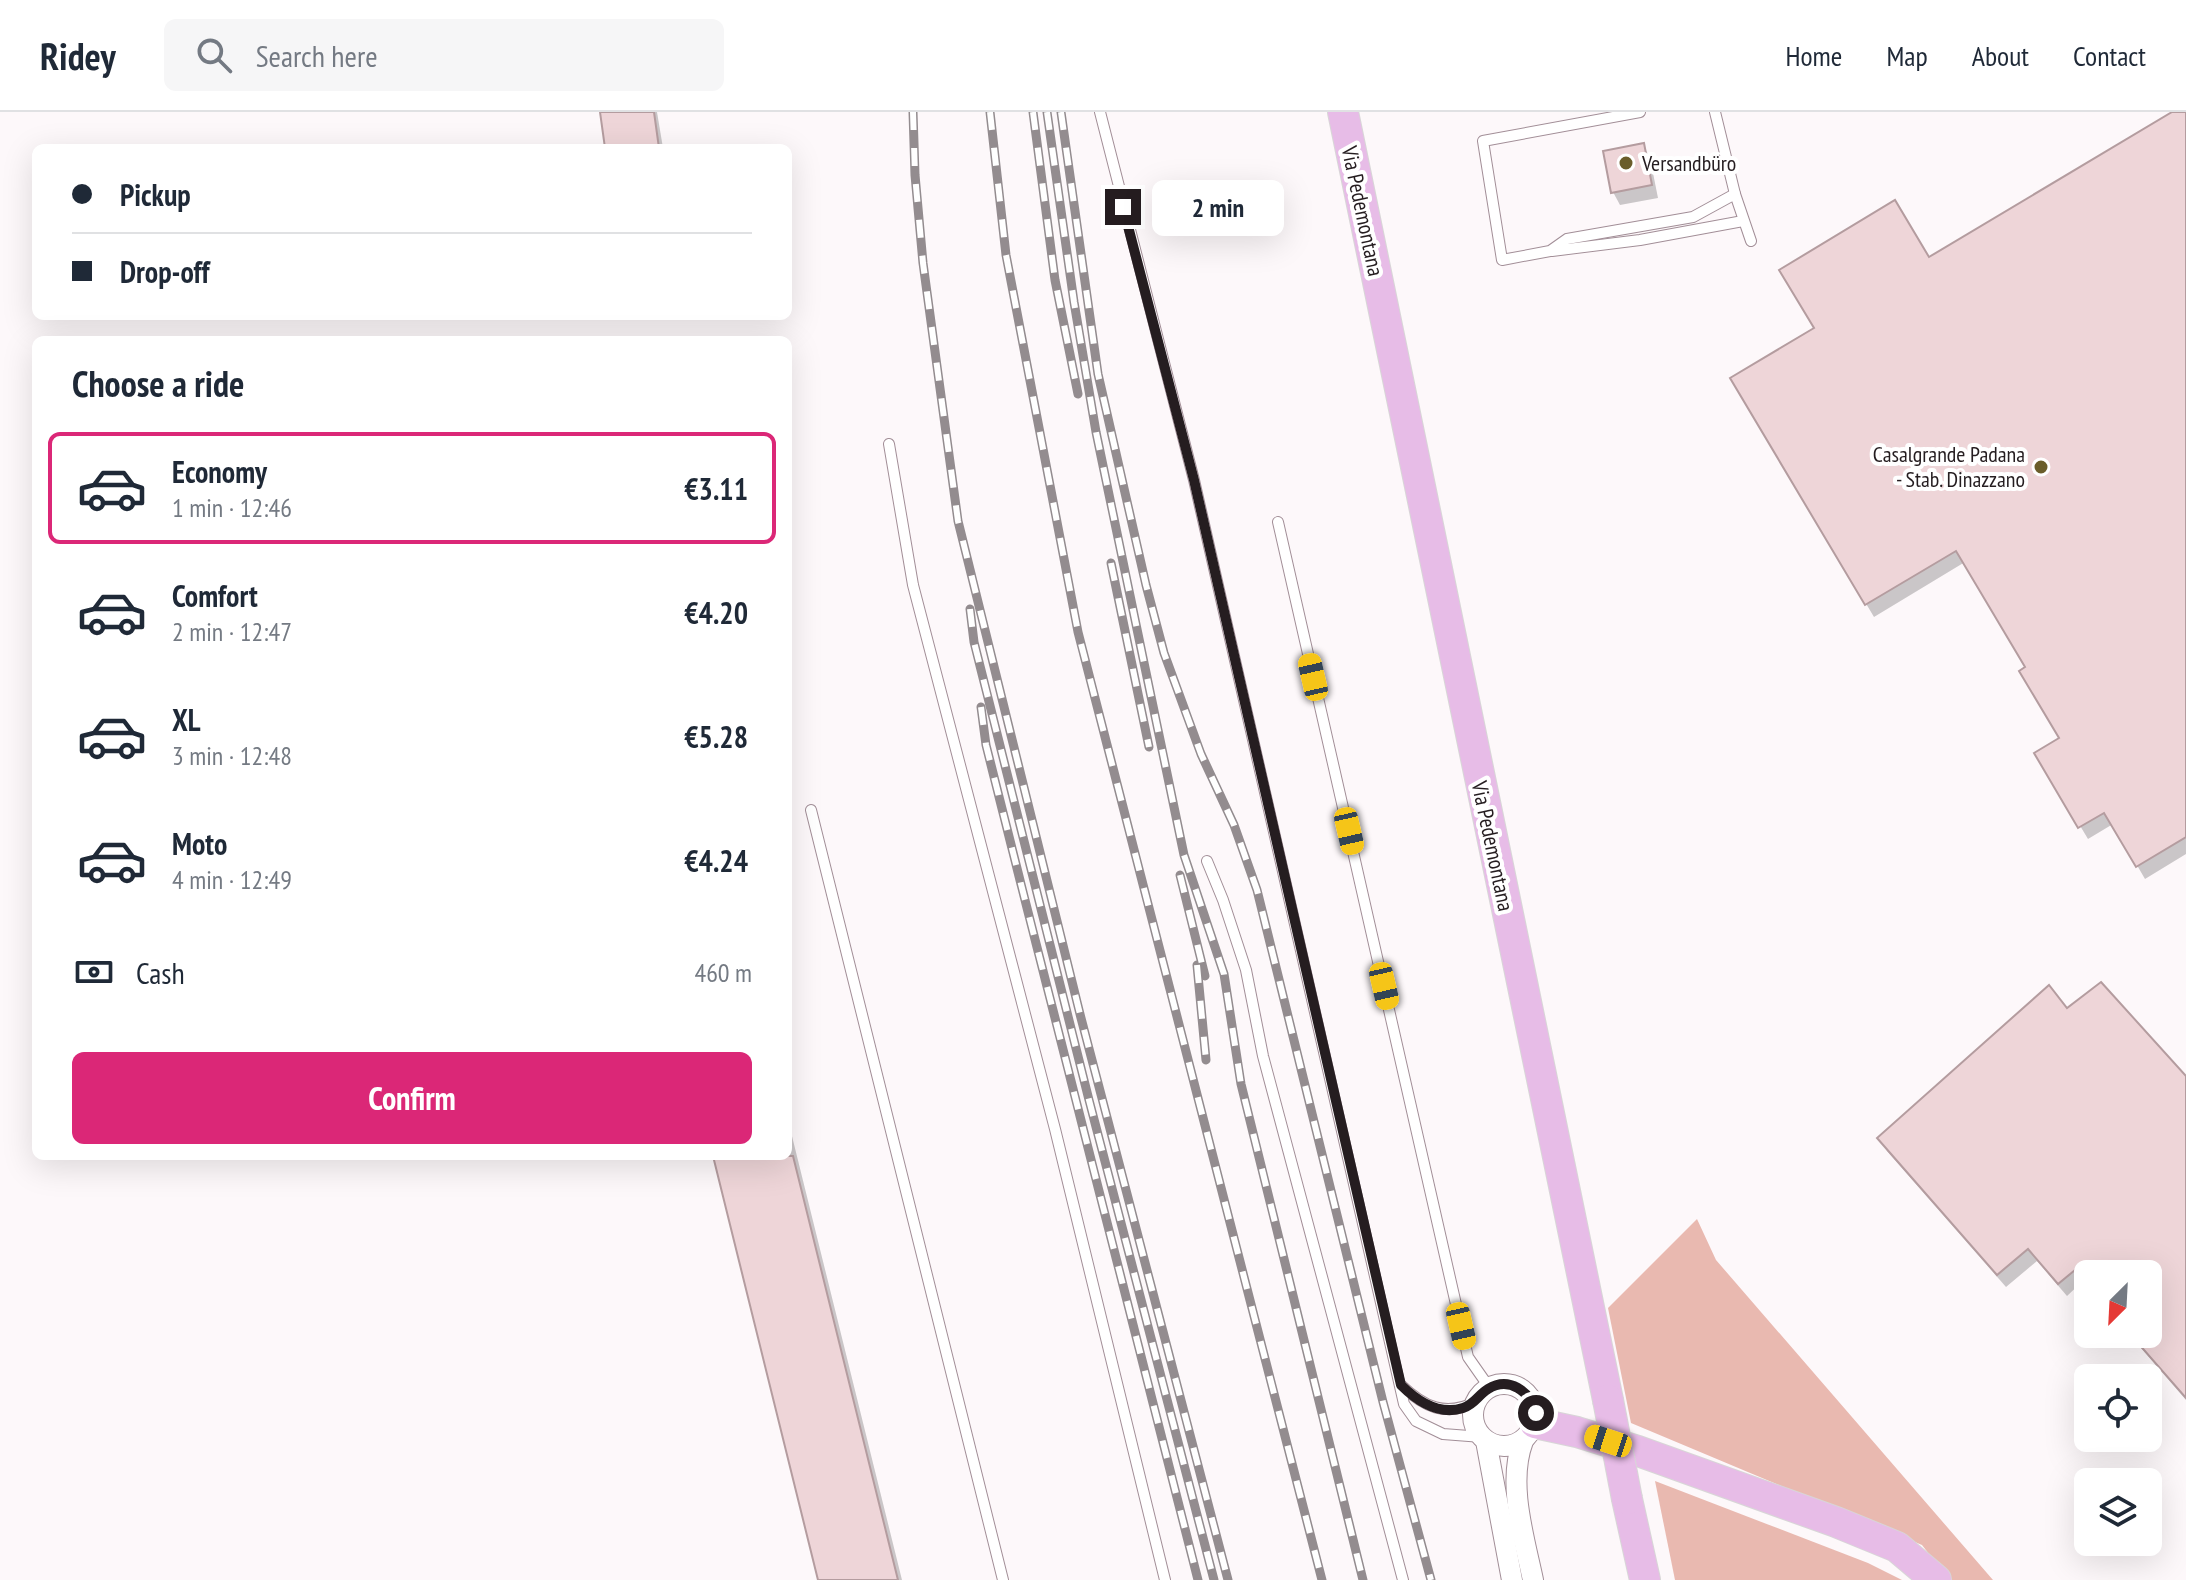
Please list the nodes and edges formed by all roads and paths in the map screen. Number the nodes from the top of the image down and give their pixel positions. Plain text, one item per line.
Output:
1 (1100, 112) edge
2 (1343, 112) edge
3 (1640, 112) edge
4 (1715, 112) edge
5 (1735, 194) junction
6 (1743, 221) junction
7 (1751, 241) dead end
8 (1550, 251) junction
9 (889, 444) dead end
10 (1278, 522) dead end
11 (811, 810) dead end
12 (1207, 861) dead end
13 (1401, 1385) junction
14 (1482, 1395) junction
15 (1529, 1432) junction
16 (1484, 1439) junction
17 (1627, 1499) junction
18 (1003, 1580) edge
19 (1165, 1580) edge
20 (1403, 1580) edge
21 (1512, 1580) edge
22 (1533, 1580) edge
23 (1634, 1580) edge
24 (1647, 1580) edge
25 (1936, 1580) edge

1 - 13 lane
2 - 17 main road, Via Pedemontana, bridge
3 - 8 lane
4 - 5 lane
5 - 6 lane
5 - 8 lane
6 - 7 lane
6 - 8 lane
9 - 19 lane
10 - 14 lane
11 - 18 lane
12 - 20 lane
13 - 14 lane
13 - 16 lane
14 - 15 street
14 - 16 street
15 - 16 street
15 - 22 street
15 - 25 main road
16 - 21 street
17 - 23 main road
17 - 24 main road, Via Pedemontana

